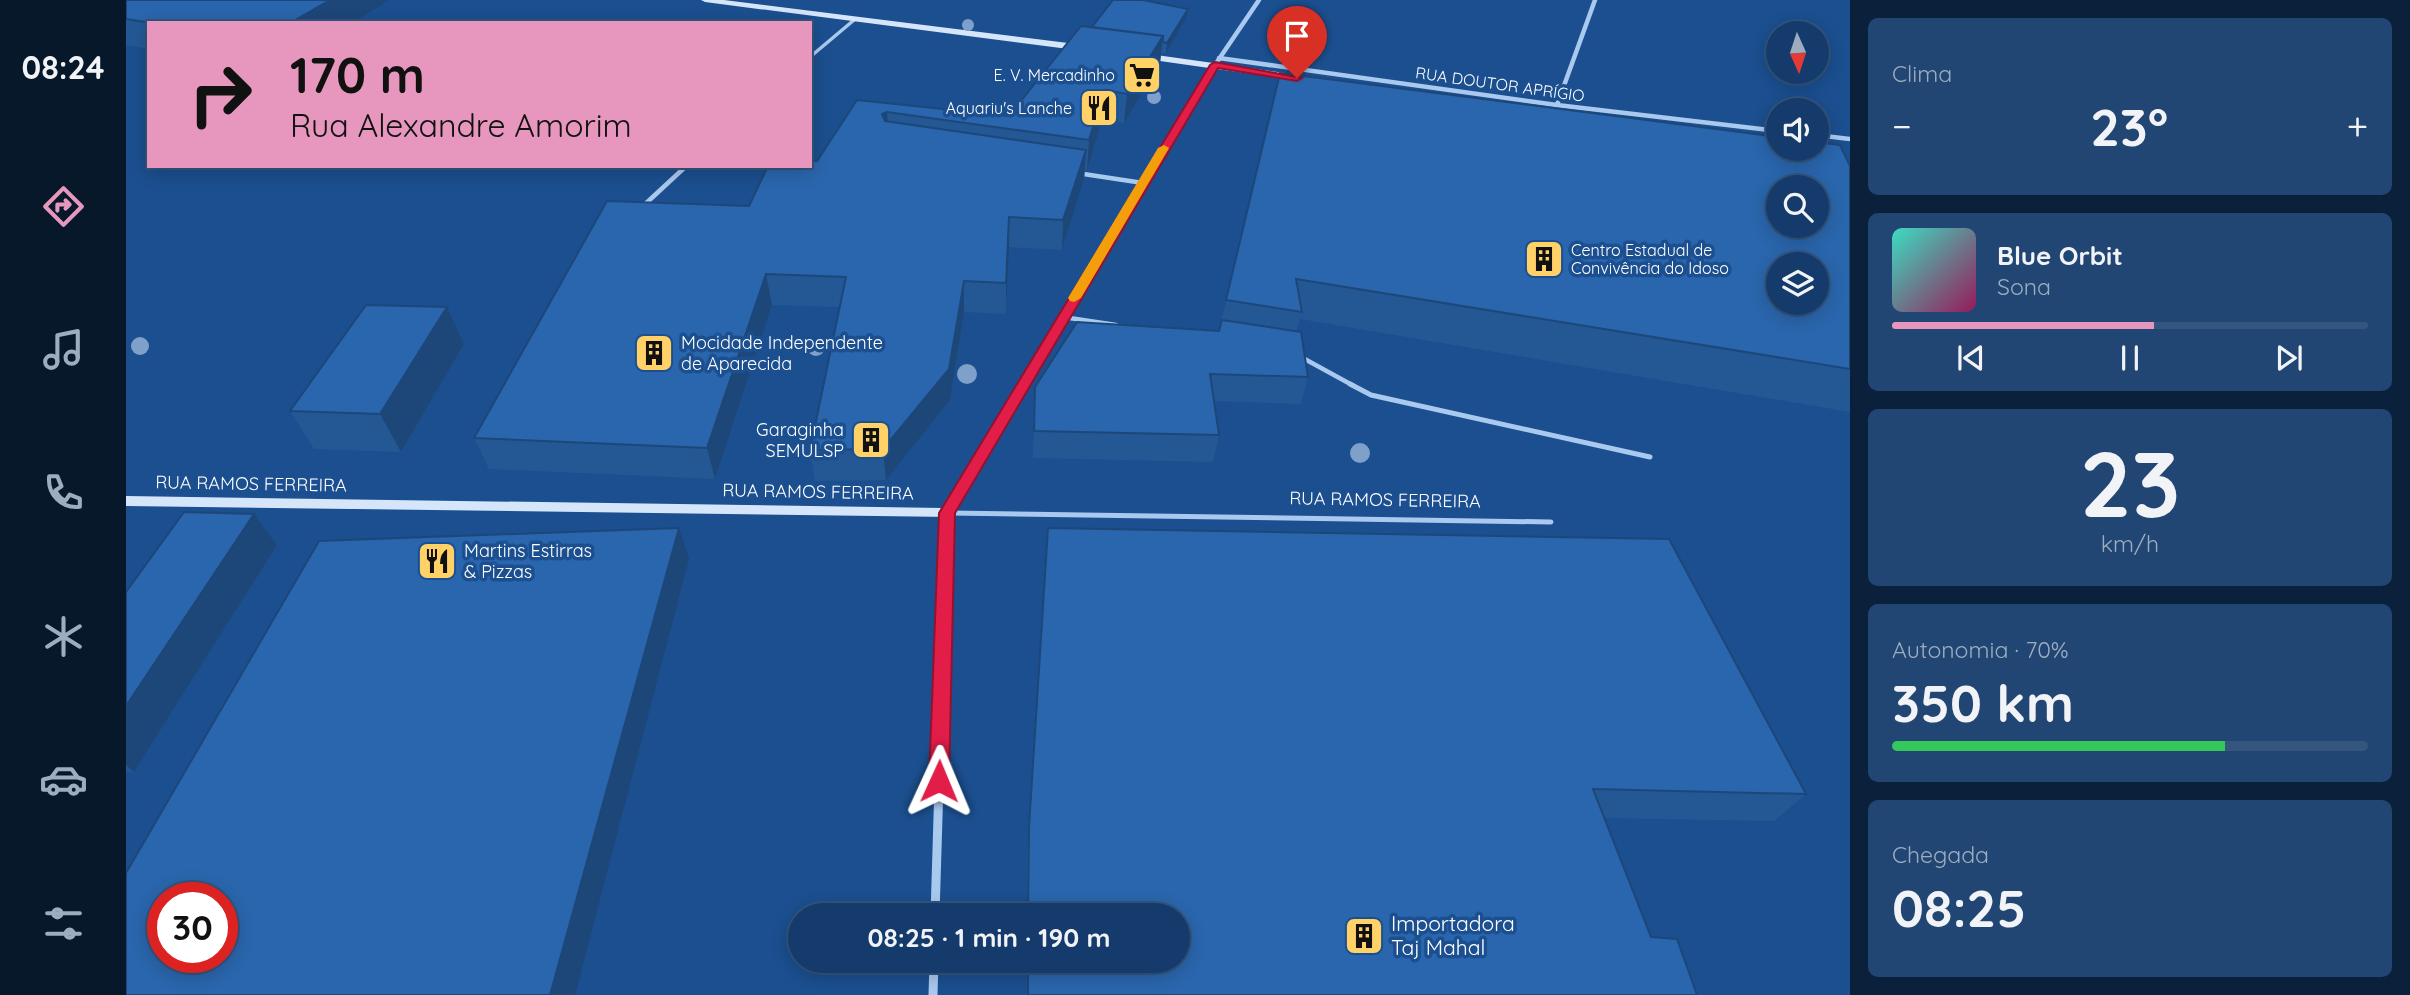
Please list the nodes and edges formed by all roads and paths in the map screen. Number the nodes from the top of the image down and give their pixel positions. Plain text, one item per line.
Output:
1 (705, 0) edge
2 (1258, 0) edge
3 (1595, 0) edge
4 (854, 20) junction
5 (1090, 49) edge
6 (1132, 54) edge
7 (812, 55) edge
8 (1217, 61) junction
9 (1392, 94) edge
10 (1557, 105) junction
11 (1766, 130) edge
12 (1829, 137) edge
13 (1850, 139) edge
14 (685, 168) edge
15 (1069, 171) edge
16 (1143, 183) junction
17 (637, 212) edge
18 (1063, 317) junction
19 (1118, 326) edge
20 (1297, 355) edge
21 (1650, 457) dead end
22 (126, 501) edge
23 (947, 513) junction
24 (1551, 522) dead end
25 (936, 903) edge
26 (934, 973) edge
27 (933, 995) edge

1 - 4 street
2 - 8 street
3 - 10 street
4 - 5 street
4 - 7 lane
6 - 8 street
8 - 9 street
8 - 10 street, RUA DOUTOR APRÍGIO
8 - 16 street
10 - 11 street, RUA DOUTOR APRÍGIO
12 - 13 street
14 - 17 lane
15 - 16 lane
16 - 18 street
18 - 19 lane
18 - 23 street
20 - 21 lane
22 - 23 street, RUA RAMOS FERREIRA
23 - 24 lane, RUA RAMOS FERREIRA
23 - 25 street
26 - 27 street

